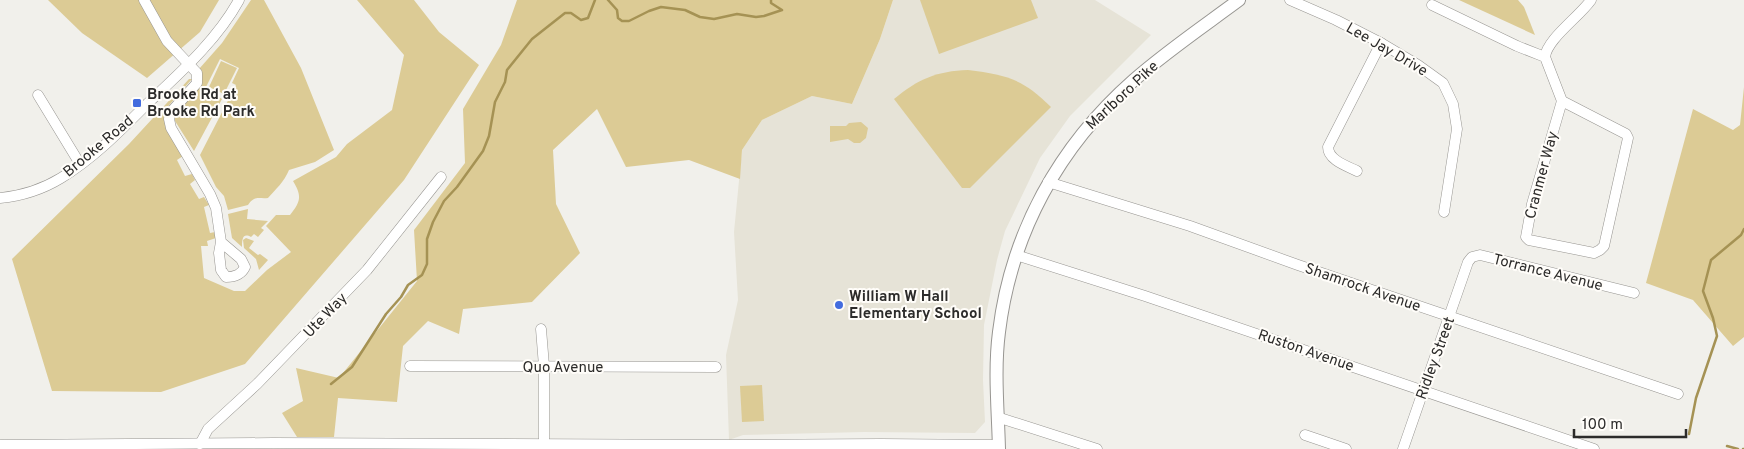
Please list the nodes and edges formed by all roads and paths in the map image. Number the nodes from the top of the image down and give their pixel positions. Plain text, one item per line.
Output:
1 (144, 0) edge
2 (239, 0) edge
3 (1239, 0) edge
4 (1290, 0) edge
5 (1591, 0) edge
6 (1432, 5) dead end
7 (1381, 42) junction
8 (1545, 57) junction
9 (189, 64) junction
10 (38, 95) dead end
11 (1562, 101) junction
12 (80, 164) junction
13 (1357, 171) dead end
14 (441, 177) dead end
15 (1048, 182) junction
16 (0, 198) edge
17 (1444, 212) dead end
18 (220, 242) dead end
19 (1016, 255) junction
20 (1467, 266) joint
21 (1634, 293) dead end
22 (1450, 317) junction
23 (541, 329) dead end
24 (410, 366) dead end
25 (544, 366) junction
26 (716, 367) dead end
27 (1424, 390) junction
28 (1678, 394) dead end
29 (997, 416) junction
30 (1305, 435) dead end
31 (200, 444) junction
32 (0, 445) edge
33 (273, 446) edge
34 (544, 447) edge
35 (827, 447) edge
36 (999, 447) edge
37 (1097, 449) edge
38 (1346, 449) edge
39 (1404, 449) edge
40 (1594, 449) edge

1 - 9 street
2 - 9 street, Brooke Road
3 - 15 main road, Marlboro Pike
4 - 7 street, Lee Jay Drive
5 - 8 street
6 - 8 street
7 - 13 street
7 - 17 street, Lee Jay Drive
8 - 11 street
9 - 12 street, Brooke Road
9 - 18 street
10 - 12 street
11 - 11 street, Cranmer Way
12 - 16 street, Brooke Road
14 - 31 street, Ute Way
15 - 19 main road, Marlboro Pike
15 - 22 street, Shamrock Avenue
19 - 27 street, Ruston Avenue
19 - 29 main road, Marlboro Pike
20 - 21 street, Torrance Avenue
20 - 22 street, Ridley Street
22 - 27 street, Ridley Street
22 - 28 street, Shamrock Avenue
23 - 25 street
24 - 25 street, Quo Avenue
25 - 26 street, Quo Avenue
25 - 34 street
27 - 39 street, Ridley Street
27 - 40 street, Ruston Avenue
29 - 36 main road, Marlboro Pike
29 - 37 street
30 - 38 street
31 - 32 street
31 - 33 street
33 - 34 street
34 - 35 street
35 - 36 street

